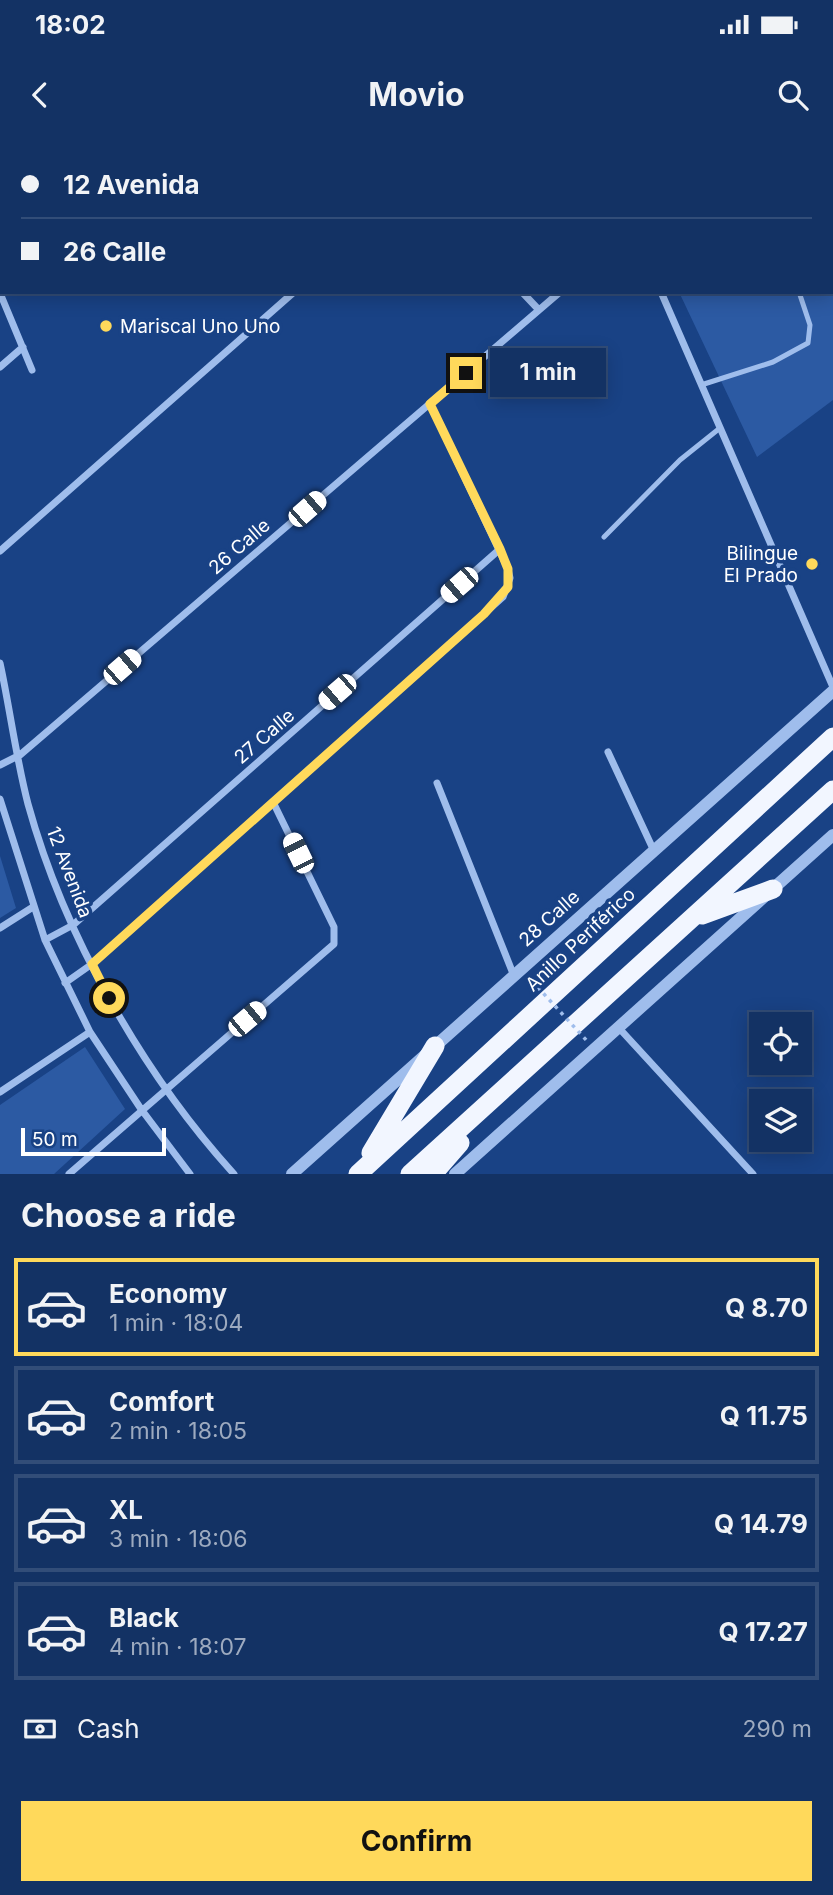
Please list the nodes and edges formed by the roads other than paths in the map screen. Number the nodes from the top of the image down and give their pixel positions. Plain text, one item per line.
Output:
1 (0, 294) edge
2 (292, 294) edge
3 (524, 294) edge
4 (558, 294) edge
5 (662, 294) edge
6 (800, 294) edge
7 (539, 310) junction
8 (23, 347) junction
9 (0, 367) edge
10 (32, 370) dead end
11 (701, 385) junction
12 (430, 404) junction
13 (720, 428) junction
14 (604, 537) dead end
15 (500, 549) junction
16 (0, 551) edge
17 (0, 663) edge
18 (833, 689) edge
19 (833, 737) edge
20 (608, 752) dead end
21 (20, 755) junction
22 (0, 765) edge
23 (437, 783) dead end
24 (833, 790) edge
25 (0, 799) edge
26 (274, 804) junction
27 (1, 813) edge
28 (833, 835) edge
29 (653, 851) junction
30 (773, 889) junction
31 (33, 907) junction
32 (691, 919) junction
33 (73, 925) junction
34 (0, 928) edge
35 (45, 940) junction
36 (92, 964) junction
37 (514, 976) junction
38 (65, 983) junction
39 (618, 1027) junction
40 (90, 1032) junction
41 (435, 1046) junction
42 (518, 1077) junction
43 (167, 1087) junction
44 (0, 1092) edge
45 (141, 1109) junction
46 (460, 1172) edge
47 (359, 1173) edge
48 (69, 1174) edge
49 (190, 1174) edge
50 (234, 1174) edge
51 (292, 1174) edge
52 (410, 1174) edge
53 (433, 1174) edge
54 (753, 1174) edge

1 - 8 street
2 - 16 street
3 - 7 street
4 - 7 street, 26 Calle
5 - 11 street
6 - 11 lane
7 - 12 street, 26 Calle
8 - 9 street
8 - 10 street
11 - 13 street
12 - 15 street
12 - 21 street, 26 Calle
13 - 14 lane
13 - 18 street
15 - 26 street
15 - 33 street, 27 Calle
17 - 21 street, 12 Avenida
18 - 29 street, 28 Calle
19 - 47 highway, Anillo Periférico
20 - 29 street
21 - 22 street, 26 Calle
21 - 33 street, 12 Avenida
23 - 37 street
24 - 32 highway
25 - 27 street
26 - 36 street
26 - 43 street
27 - 31 street
28 - 30 street
29 - 37 street, 28 Calle
30 - 32 highway
30 - 39 street
31 - 34 street
31 - 35 street
32 - 42 highway
33 - 35 street, 27 Calle
33 - 36 street, 12 Avenida
35 - 38 street
36 - 38 street
36 - 43 street, 12 Avenida
37 - 41 street, 28 Calle
38 - 40 street
39 - 46 street
39 - 54 street
40 - 44 street
40 - 45 street
41 - 47 highway
41 - 51 street, 28 Calle
42 - 52 highway
42 - 53 highway
43 - 45 street
43 - 50 street, 12 Avenida
45 - 48 street
45 - 49 street

